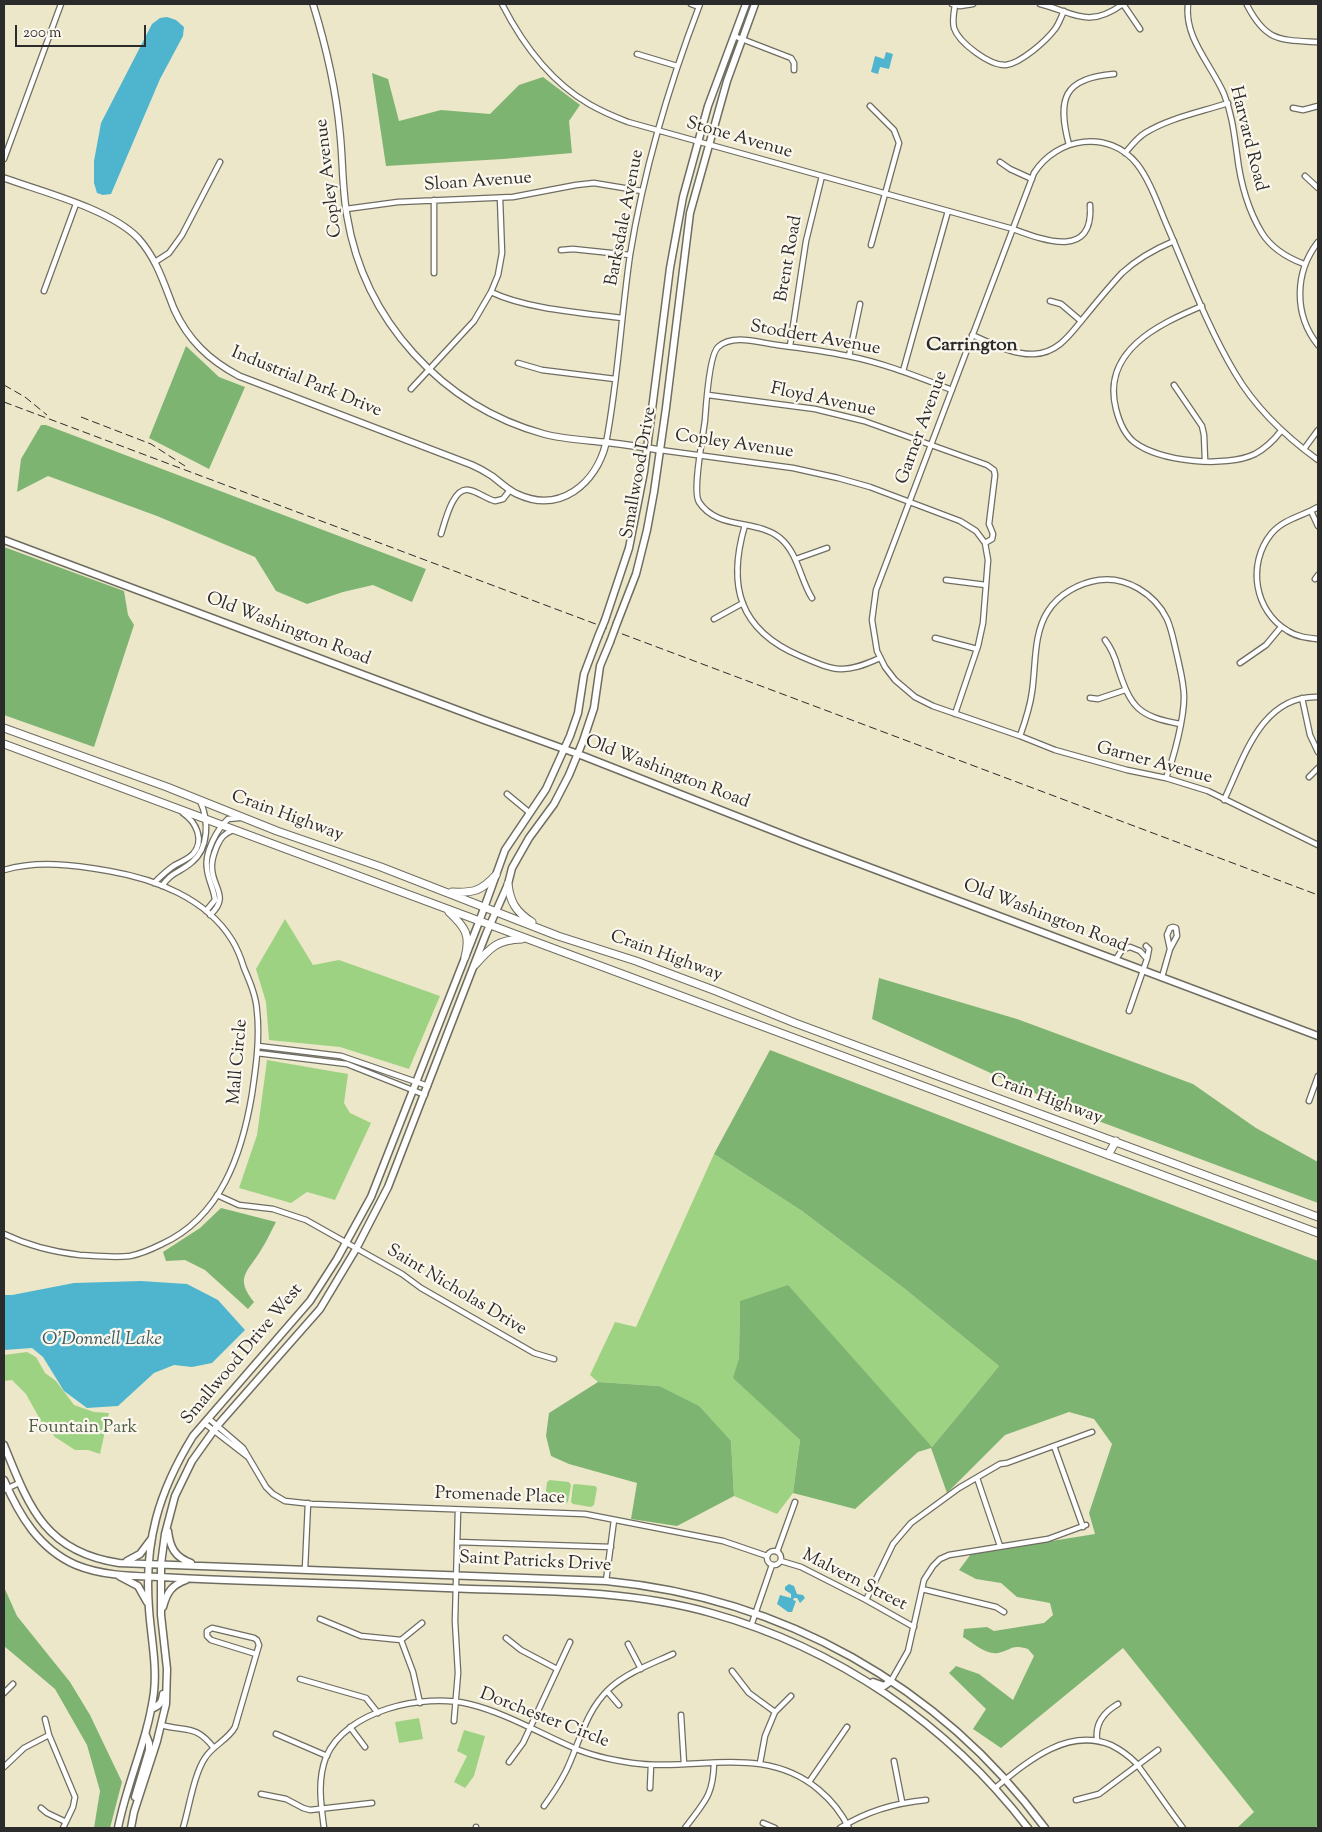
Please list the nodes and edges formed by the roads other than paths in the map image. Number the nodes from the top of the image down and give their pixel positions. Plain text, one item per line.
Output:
1 (61, 4) edge
2 (312, 4) edge
3 (502, 4) edge
4 (691, 4) edge
5 (746, 4) edge
6 (755, 4) edge
7 (954, 4) edge
8 (973, 4) edge
9 (1040, 4) edge
10 (1123, 4) edge
11 (1188, 4) edge
12 (699, 5) edge
13 (1247, 5) edge
14 (1064, 11) junction
15 (1140, 29) dead end
16 (734, 36) junction
17 (742, 39) junction
18 (1318, 42) edge
19 (638, 54) dead end
20 (677, 66) junction
21 (794, 70) dead end
22 (1114, 74) dead end
23 (1228, 103) junction
24 (870, 106) dead end
25 (1318, 106) edge
26 (1293, 108) dead end
27 (658, 130) junction
28 (697, 142) junction
29 (709, 145) junction
30 (1069, 145) junction
31 (1125, 153) junction
32 (4, 159) edge
33 (220, 162) dead end
34 (1000, 162) dead end
35 (822, 176) junction
36 (1304, 176) dead end
37 (4, 178) edge
38 (1032, 179) junction
39 (1318, 188) edge
40 (642, 191) junction
41 (886, 194) junction
42 (500, 198) junction
43 (434, 200) junction
44 (76, 204) junction
45 (1090, 205) dead end
46 (346, 209) junction
47 (948, 211) junction
48 (1013, 229) junction
49 (1174, 240) junction
50 (1318, 242) edge
51 (871, 245) dead end
52 (561, 250) dead end
53 (630, 255) junction
54 (155, 262) junction
55 (1304, 264) junction
56 (434, 273) dead end
57 (44, 291) dead end
58 (491, 292) junction
59 (1050, 301) dead end
60 (860, 304) dead end
61 (1202, 306) junction
62 (622, 318) junction
63 (1081, 321) junction
64 (972, 335) junction
65 (790, 346) junction
66 (1318, 346) edge
67 (849, 356) junction
68 (518, 363) dead end
69 (429, 370) junction
70 (903, 371) junction
71 (615, 379) junction
72 (1174, 385) dead end
73 (411, 389) dead end
74 (952, 390) junction
75 (708, 394) junction
76 (1318, 430) edge
77 (1281, 431) junction
78 (606, 443) junction
79 (931, 444) junction
80 (648, 448) junction
81 (1304, 449) junction
82 (660, 450) junction
83 (701, 455) junction
84 (1205, 460) junction
85 (1318, 460) edge
86 (510, 490) junction
87 (910, 502) junction
88 (1318, 507) edge
89 (1311, 511) junction
90 (745, 525) junction
91 (1318, 526) edge
92 (441, 534) dead end
93 (4, 540) edge
94 (984, 543) junction
95 (827, 548) dead end
96 (796, 560) junction
97 (946, 580) dead end
98 (986, 584) junction
99 (812, 598) dead end
100 (742, 603) junction
101 (714, 619) dead end
102 (1281, 626) junction
103 (935, 638) dead end
104 (1318, 639) edge
105 (1105, 640) dead end
106 (977, 649) junction
107 (880, 658) junction
108 (1240, 663) dead end
109 (1125, 690) junction
110 (1318, 697) edge
111 (1090, 698) dead end
112 (1302, 698) junction
113 (954, 714) junction
114 (1180, 724) junction
115 (4, 728) edge
116 (1020, 736) junction
117 (4, 744) edge
118 (564, 749) junction
119 (1318, 752) edge
120 (578, 754) junction
121 (1318, 768) edge
122 (1309, 777) dead end
123 (1166, 778) junction
124 (507, 794) dead end
125 (200, 800) junction
126 (1224, 800) junction
127 (176, 808) junction
128 (530, 813) junction
129 (207, 819) junction
130 (250, 820) junction
131 (222, 825) junction
132 (234, 830) junction
133 (1318, 845) edge
134 (4, 870) edge
135 (496, 875) junction
136 (154, 883) junction
137 (508, 884) junction
138 (162, 886) junction
139 (445, 892) junction
140 (484, 906) junction
141 (446, 910) junction
142 (496, 911) junction
143 (208, 913) junction
144 (479, 922) junction
145 (490, 926) junction
146 (547, 931) junction
147 (527, 939) junction
148 (1146, 946) dead end
149 (1170, 949) dead end
150 (465, 957) junction
151 (1147, 959) junction
152 (1116, 960) junction
153 (475, 965) junction
154 (1143, 970) junction
155 (1162, 977) junction
156 (1129, 1012) dead end
157 (1318, 1036) edge
158 (258, 1046) junction
159 (257, 1053) junction
160 (931, 1073) junction
161 (1318, 1076) edge
162 (416, 1082) junction
163 (428, 1086) junction
164 (925, 1087) junction
165 (413, 1089) junction
166 (425, 1095) junction
167 (1309, 1101) dead end
168 (1116, 1141) junction
169 (1108, 1155) junction
170 (217, 1195) junction
171 (1318, 1217) edge
172 (1318, 1233) edge
173 (4, 1234) edge
174 (346, 1243) junction
175 (356, 1249) junction
176 (554, 1359) dead end
177 (206, 1421) junction
178 (215, 1428) junction
179 (1092, 1432) dead end
180 (4, 1445) edge
181 (1054, 1446) junction
182 (977, 1478) junction
183 (4, 1480) edge
184 (19, 1483) junction
185 (6, 1489) edge
186 (795, 1502) dead end
187 (308, 1504) junction
188 (458, 1510) junction
189 (614, 1520) junction
190 (167, 1524) junction
191 (152, 1537) junction
192 (457, 1542) junction
193 (1000, 1546) junction
194 (611, 1547) junction
195 (777, 1552) junction
196 (768, 1556) junction
197 (781, 1561) junction
198 (119, 1563) junction
199 (148, 1563) junction
200 (161, 1564) junction
201 (194, 1564) junction
202 (772, 1566) junction
203 (305, 1569) junction
204 (115, 1574) junction
205 (456, 1575) junction
206 (148, 1577) junction
207 (161, 1577) junction
208 (190, 1578) junction
209 (606, 1581) junction
210 (455, 1588) junction
211 (922, 1589) junction
212 (866, 1600) junction
213 (149, 1609) junction
214 (1004, 1612) dead end
215 (755, 1613) junction
216 (161, 1615) junction
217 (320, 1619) dead end
218 (422, 1623) dead end
219 (752, 1626) junction
220 (914, 1627) junction
221 (506, 1638) dead end
222 (401, 1640) junction
223 (570, 1642) dead end
224 (628, 1644) dead end
225 (256, 1654) junction
226 (672, 1654) dead end
227 (166, 1660) junction
228 (557, 1668) junction
229 (641, 1669) junction
230 (732, 1671) dead end
231 (856, 1674) junction
232 (300, 1679) dead end
233 (892, 1681) junction
234 (13, 1684) dead end
235 (607, 1692) junction
236 (4, 1693) edge
237 (791, 1696) dead end
238 (456, 1702) junction
239 (420, 1703) junction
240 (1118, 1704) dead end
241 (619, 1706) dead end
242 (151, 1709) junction
243 (774, 1712) junction
244 (378, 1713) junction
245 (681, 1715) dead end
246 (45, 1719) dead end
247 (454, 1722) dead end
248 (161, 1725) junction
249 (847, 1726) dead end
250 (350, 1727) junction
251 (530, 1728) junction
252 (276, 1734) dead end
253 (49, 1735) junction
254 (146, 1735) junction
255 (1097, 1740) junction
256 (365, 1747) dead end
257 (214, 1748) junction
258 (575, 1749) junction
259 (1158, 1750) dead end
260 (327, 1756) junction
261 (894, 1761) dead end
262 (509, 1762) dead end
263 (714, 1763) junction
264 (760, 1763) junction
265 (684, 1764) junction
266 (651, 1765) junction
267 (1137, 1766) junction
268 (4, 1767) edge
269 (1005, 1779) junction
270 (809, 1782) junction
271 (650, 1788) dead end
272 (995, 1788) junction
273 (262, 1794) dead end
274 (926, 1800) dead end
275 (1076, 1800) dead end
276 (902, 1802) junction
277 (372, 1803) dead end
278 (544, 1806) dead end
279 (41, 1808) dead end
280 (321, 1809) junction
281 (66, 1822) junction
282 (763, 1823) dead end
283 (848, 1826) edge
284 (1182, 1826) edge
285 (63, 1828) edge
286 (118, 1828) edge
287 (130, 1828) edge
288 (183, 1828) edge
289 (324, 1828) edge
290 (685, 1828) edge
291 (775, 1828) edge
292 (840, 1828) edge
293 (1028, 1828) edge
294 (1045, 1828) edge

1 - 32 street
2 - 46 street, Copley Avenue
3 - 27 street, Stone Avenue
4 - 12 street
5 - 16 main road, Smallwood Drive
6 - 17 main road, Smallwood Drive
7 - 8 street
7 - 14 street
9 - 14 street
10 - 14 street
10 - 15 street
11 - 23 street, Harvard Road
12 - 20 street, Barksdale Avenue
13 - 18 street
16 - 17 street
16 - 28 main road, Smallwood Drive
17 - 21 street
17 - 29 main road, Smallwood Drive
19 - 20 street
20 - 27 street, Barksdale Avenue
22 - 30 street
23 - 31 street
23 - 55 street, Harvard Road
24 - 41 street
25 - 26 street
27 - 28 street, Stone Avenue
27 - 40 street, Barksdale Avenue
28 - 29 street, Stone Avenue
28 - 80 main road, Smallwood Drive
29 - 35 street, Stone Avenue
29 - 82 main road, Smallwood Drive
30 - 31 street, Garner Avenue
30 - 38 street, Garner Avenue
31 - 49 street, Garner Avenue
33 - 54 street
34 - 38 street
35 - 41 street, Stone Avenue
35 - 65 street, Brent Road
36 - 39 street
37 - 44 street, Industrial Park Drive
38 - 48 street, Garner Avenue
40 - 42 street, Sloan Avenue
40 - 53 street, Barksdale Avenue
41 - 47 street, Stone Avenue
41 - 51 street
42 - 43 street, Sloan Avenue
42 - 58 street
43 - 46 street, Sloan Avenue
43 - 56 street
44 - 54 street, Industrial Park Drive
44 - 57 street
45 - 48 street, Stone Avenue
46 - 69 street, Copley Avenue
47 - 48 street, Stone Avenue
47 - 70 street
48 - 64 street, Garner Avenue
49 - 61 street, Garner Avenue
49 - 63 street
50 - 55 street
52 - 53 street
53 - 62 street, Barksdale Avenue
54 - 86 street, Industrial Park Drive
55 - 66 street
58 - 62 street
58 - 69 street
59 - 63 street
60 - 67 street
61 - 77 street, Garner Avenue
61 - 84 street
62 - 71 street, Barksdale Avenue
63 - 64 street
64 - 74 street, Garner Avenue
65 - 67 street, Stoddert Avenue
65 - 75 street, Stoddert Avenue
67 - 70 street, Stoddert Avenue
68 - 71 street
69 - 73 street
69 - 78 street, Copley Avenue
70 - 74 street, Stoddert Avenue
71 - 78 street, Barksdale Avenue
72 - 84 street
74 - 79 street, Garner Avenue
75 - 79 street, Floyd Avenue
75 - 83 street, Stoddert Avenue
76 - 81 street
77 - 81 street, Garner Avenue
77 - 84 street
78 - 80 street, Copley Avenue
78 - 86 street, Industrial Park Drive
79 - 87 street, Garner Avenue
79 - 94 street, Floyd Avenue
80 - 82 street, Copley Avenue
80 - 118 main road, Smallwood Drive, bridge
81 - 85 street, Garner Avenue
82 - 83 street, Copley Avenue
82 - 120 main road, Smallwood Drive, bridge
83 - 87 street, Copley Avenue
83 - 90 street, Stoddert Avenue
86 - 92 street
87 - 94 street, Copley Avenue
87 - 107 street, Garner Avenue
88 - 89 street
89 - 91 street
89 - 102 street
90 - 96 street, Stoddert Avenue
90 - 100 street
93 - 118 main road, Old Washington Road
94 - 98 street
95 - 96 street
96 - 99 street, Stoddert Avenue
97 - 98 street
98 - 106 street
100 - 101 street
100 - 107 street
102 - 104 street
102 - 108 street
103 - 106 street
105 - 109 street
106 - 113 street
107 - 113 street, Garner Avenue
109 - 111 street
109 - 114 street
110 - 112 street
112 - 119 street
112 - 126 street
113 - 116 street, Garner Avenue
114 - 116 street
114 - 123 street
115 - 125 highway, Crain Highway
116 - 123 street, Garner Avenue
117 - 127 highway, Crain Highway
118 - 120 main road, Old Washington Road
118 - 128 main road, Smallwood Drive
120 - 137 main road, Smallwood Drive
120 - 152 main road, Old Washington Road
121 - 122 street
123 - 126 street, Garner Avenue
124 - 128 street
125 - 129 street
125 - 130 highway, Crain Highway
126 - 133 street, Garner Avenue
127 - 129 highway, Crain Highway
127 - 136 street
128 - 135 main road, Smallwood Drive
129 - 131 highway, Crain Highway
129 - 138 street
130 - 131 street
130 - 139 highway, Crain Highway
131 - 132 highway, Crain Highway
131 - 143 street
132 - 141 highway, Crain Highway
132 - 143 street
134 - 136 street, Mall Circle
135 - 139 highway
135 - 140 main road, Smallwood Drive
136 - 138 street, Mall Circle
137 - 142 main road, Smallwood Drive
137 - 146 highway
138 - 143 street, Mall Circle
139 - 140 highway, Crain Highway
140 - 142 highway, Crain Highway
140 - 144 main road, Smallwood Drive
141 - 144 highway, Crain Highway
141 - 150 highway
142 - 145 main road, Smallwood Drive
142 - 146 highway, Crain Highway
143 - 158 street, Mall Circle
144 - 145 highway, Crain Highway
144 - 150 main road, Smallwood Drive West
145 - 147 highway, Crain Highway
145 - 153 main road, Smallwood Drive West
146 - 160 highway, Crain Highway
147 - 153 highway
147 - 164 highway, Crain Highway
148 - 151 street
149 - 155 street
150 - 162 main road, Smallwood Drive West
151 - 152 street
151 - 154 street
152 - 154 main road, Old Washington Road
153 - 163 main road, Smallwood Drive West
154 - 155 main road, Old Washington Road
154 - 156 street
155 - 157 main road, Old Washington Road
158 - 159 street, Mall Circle
158 - 162 street
159 - 165 street
159 - 170 street, Mall Circle
160 - 164 highway
160 - 168 highway, Crain Highway
161 - 167 street
162 - 163 street
162 - 165 main road, Smallwood Drive West
163 - 166 main road, Smallwood Drive West
164 - 169 highway, Crain Highway
165 - 166 street
165 - 174 main road, Smallwood Drive West
166 - 175 main road, Smallwood Drive West
168 - 169 highway
168 - 171 highway, Crain Highway
169 - 172 highway, Crain Highway
170 - 173 street, Mall Circle
170 - 174 street
174 - 175 street, Saint Nicholas Drive
174 - 177 main road, Smallwood Drive West
175 - 176 street, Saint Nicholas Drive
175 - 178 main road, Smallwood Drive West
177 - 178 street, Promenade Place
177 - 191 main road, Smallwood Drive West
178 - 187 street, Promenade Place
178 - 190 main road, Smallwood Drive West
179 - 181 street
180 - 184 main road, Saint Patricks Drive
181 - 182 street
181 - 193 street
182 - 193 street
182 - 212 street
183 - 185 main road, Saint Patricks Drive
184 - 185 street
184 - 198 main road, Saint Patricks Drive
185 - 204 main road, Saint Patricks Drive
186 - 195 street
187 - 188 street, Promenade Place
187 - 203 street
188 - 189 street, Promenade Place
188 - 192 street
189 - 194 street
189 - 196 street, Promenade Place
190 - 200 main road, Smallwood Drive West
190 - 201 main road
191 - 198 main road
191 - 199 main road, Smallwood Drive West
192 - 194 street
192 - 205 street
193 - 211 street
194 - 209 street
195 - 196 street
195 - 197 street
196 - 202 street
197 - 202 street
197 - 212 street, Malvern Street
198 - 199 main road, Saint Patricks Drive
199 - 200 main road, Saint Patricks Drive
199 - 206 main road, Smallwood Drive West
200 - 201 main road, Saint Patricks Drive
200 - 207 main road, Smallwood Drive West
201 - 203 main road, Saint Patricks Drive
202 - 215 street
203 - 205 main road, Saint Patricks Drive
204 - 206 main road, Saint Patricks Drive
204 - 213 main road
205 - 209 main road, Saint Patricks Drive
205 - 210 street
206 - 207 main road, Saint Patricks Drive
206 - 213 main road, Smallwood Drive West
207 - 208 main road, Saint Patricks Drive
207 - 216 main road, Smallwood Drive West
208 - 210 main road, Saint Patricks Drive
208 - 216 main road
209 - 215 main road, Saint Patricks Drive
210 - 219 main road, Saint Patricks Drive
210 - 238 street
211 - 214 street
211 - 220 street
212 - 220 street, Malvern Street
213 - 242 main road, Smallwood Drive West
215 - 219 street
215 - 233 main road, Saint Patricks Drive
216 - 227 main road, Smallwood Drive West
217 - 222 street
218 - 222 street
219 - 231 main road, Saint Patricks Drive
220 - 233 street
221 - 228 street
222 - 239 street
223 - 228 street
224 - 229 street
225 - 225 street
225 - 257 street
226 - 229 street
227 - 242 main road
227 - 248 main road, Smallwood Drive West
228 - 251 street
229 - 235 street
230 - 243 street
231 - 233 main road
231 - 272 main road, Saint Patricks Drive
232 - 244 street
233 - 269 main road, Saint Patricks Drive
234 - 236 street
235 - 241 street
235 - 258 street
237 - 243 street
238 - 239 street, Dorchester Circle
238 - 247 street
238 - 251 street, Dorchester Circle
239 - 244 street, Dorchester Circle
240 - 255 street
242 - 254 main road, Smallwood Drive West
243 - 264 street
244 - 250 street, Dorchester Circle
245 - 265 street
246 - 253 street
248 - 257 street
248 - 287 main road, Smallwood Drive West
249 - 270 street
250 - 256 street
250 - 260 street, Dorchester Circle
251 - 258 street, Dorchester Circle
251 - 262 street
252 - 260 street
253 - 268 street
253 - 281 street
254 - 286 main road, Smallwood Drive West
254 - 287 main road
255 - 267 street
255 - 269 street
257 - 288 street
258 - 266 street, Dorchester Circle
258 - 278 street
259 - 267 street
260 - 280 street, Dorchester Circle
261 - 276 street
263 - 264 street, Dorchester Circle
263 - 265 street, Dorchester Circle
263 - 290 street
264 - 270 street, Dorchester Circle
265 - 266 street, Dorchester Circle
266 - 271 street
267 - 275 street
267 - 284 street
269 - 272 street
269 - 294 main road, Saint Patricks Drive
270 - 283 street, Dorchester Circle
272 - 293 main road, Saint Patricks Drive
273 - 280 street
274 - 276 street
276 - 283 street
277 - 280 street
279 - 281 street
280 - 289 street, Dorchester Circle
281 - 285 street
282 - 291 street
283 - 292 street

